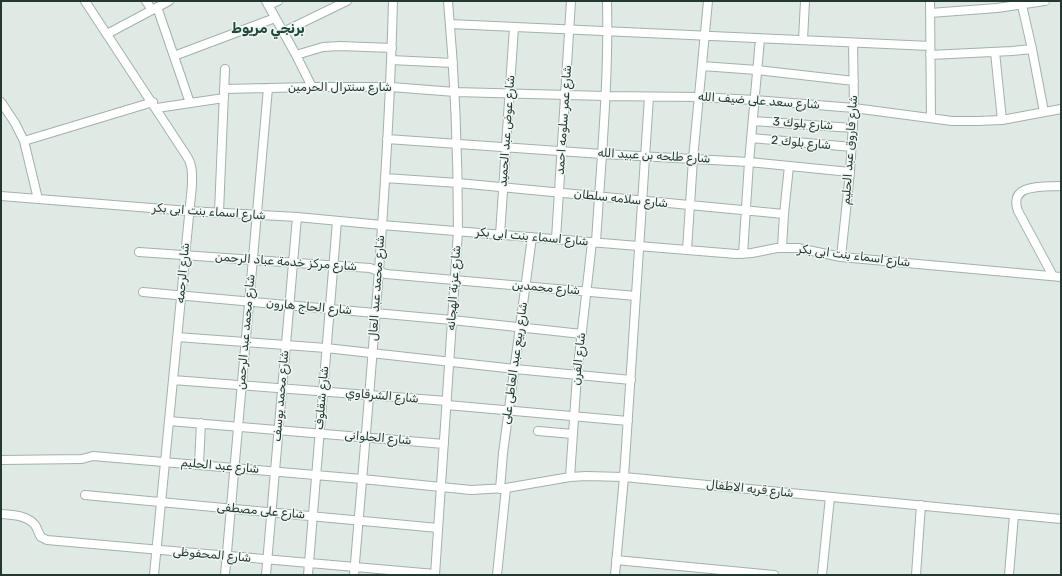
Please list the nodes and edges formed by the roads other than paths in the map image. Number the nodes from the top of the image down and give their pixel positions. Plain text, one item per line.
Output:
1 (85, 1) edge
2 (146, 1) edge
3 (169, 1) edge
4 (278, 1) edge
5 (347, 1) edge
6 (393, 1) edge
7 (448, 1) edge
8 (571, 1) edge
9 (607, 1) edge
10 (708, 1) edge
11 (805, 1) edge
12 (930, 1) edge
13 (1045, 1) edge
14 (267, 3) edge
15 (1021, 3) edge
16 (155, 9) junction
17 (930, 13) junction
18 (275, 18) junction
19 (450, 24) junction
20 (514, 27) junction
21 (570, 29) junction
22 (608, 31) junction
23 (283, 32) junction
24 (107, 34) junction
25 (705, 36) junction
26 (760, 39) junction
27 (803, 40) junction
28 (853, 43) junction
29 (930, 46) junction
30 (392, 48) junction
31 (1032, 49) junction
32 (995, 52) junction
33 (296, 55) junction
34 (930, 55) junction
35 (174, 56) junction
36 (392, 60) junction
37 (453, 62) junction
38 (702, 66) junction
39 (226, 69) dead end
40 (757, 70) junction
41 (854, 81) junction
42 (312, 87) junction
43 (391, 87) junction
44 (268, 88) junction
45 (224, 89) junction
46 (455, 92) junction
47 (510, 93) junction
48 (565, 95) junction
49 (605, 96) junction
50 (649, 97) junction
51 (698, 97) junction
52 (224, 98) junction
53 (755, 100) junction
54 (1, 102) edge
55 (190, 103) junction
56 (155, 105) junction
57 (854, 108) junction
58 (1061, 109) edge
59 (1044, 112) junction
60 (931, 118) junction
61 (1002, 120) junction
62 (753, 121) junction
63 (853, 128) junction
64 (751, 138) junction
65 (388, 139) junction
66 (24, 141) junction
67 (457, 143) junction
68 (506, 147) junction
69 (852, 147) junction
70 (562, 151) junction
71 (602, 154) junction
72 (646, 156) junction
73 (693, 159) junction
74 (749, 162) junction
75 (789, 166) junction
76 (850, 172) junction
77 (385, 178) junction
78 (458, 183) junction
79 (1061, 186) edge
80 (504, 187) junction
81 (559, 193) junction
82 (1, 196) edge
83 (599, 197) junction
84 (38, 199) junction
85 (643, 201) junction
86 (691, 205) junction
87 (189, 211) junction
88 (746, 211) junction
89 (218, 212) junction
90 (784, 214) junction
91 (257, 215) junction
92 (297, 217) junction
93 (337, 221) junction
94 (382, 225) junction
95 (458, 231) junction
96 (500, 235) junction
97 (532, 237) junction
98 (556, 239) junction
99 (594, 242) junction
100 (640, 246) junction
101 (782, 248) junction
102 (687, 250) junction
103 (139, 252) dead end
104 (744, 254) junction
105 (184, 255) junction
106 (841, 257) junction
107 (253, 260) junction
108 (293, 263) junction
109 (333, 265) junction
110 (379, 272) junction
111 (1057, 276) edge
112 (455, 281) junction
113 (526, 286) junction
114 (143, 292) dead end
115 (587, 292) junction
116 (181, 295) junction
117 (636, 296) junction
118 (249, 302) junction
119 (289, 305) junction
120 (330, 309) junction
121 (376, 313) junction
122 (452, 320) junction
123 (520, 328) junction
124 (582, 334) junction
125 (177, 337) junction
126 (246, 342) junction
127 (286, 345) junction
128 (326, 348) junction
129 (373, 353) junction
130 (449, 361) junction
131 (515, 369) junction
132 (577, 375) junction
133 (173, 380) junction
134 (631, 380) junction
135 (242, 385) junction
136 (282, 388) junction
137 (323, 392) junction
138 (370, 395) junction
139 (447, 403) junction
140 (509, 411) junction
141 (573, 416) junction
142 (169, 420) junction
143 (628, 421) junction
144 (201, 423) junction
145 (238, 426) junction
146 (278, 430) junction
147 (538, 431) dead end
148 (320, 434) junction
149 (573, 434) junction
150 (366, 437) junction
151 (444, 444) junction
152 (1, 460) edge
153 (165, 461) junction
154 (199, 464) junction
155 (234, 467) junction
156 (275, 471) junction
157 (316, 475) junction
158 (570, 477) junction
159 (624, 477) junction
160 (362, 479) junction
161 (440, 487) junction
162 (503, 489) junction
163 (85, 495) dead end
164 (830, 497) junction
165 (161, 502) junction
166 (921, 506) junction
167 (231, 508) junction
168 (271, 512) junction
169 (1, 514) edge
170 (1014, 515) junction
171 (313, 516) junction
172 (359, 520) junction
173 (1061, 520) edge
174 (438, 528) junction
175 (156, 550) junction
176 (226, 556) junction
177 (267, 560) junction
178 (616, 560) junction
179 (309, 563) junction
180 (354, 571) edge
181 (154, 575) edge
182 (225, 575) edge
183 (266, 575) edge
184 (308, 575) edge
185 (435, 575) edge
186 (497, 575) edge
187 (615, 575) edge
188 (774, 575) edge
189 (822, 575) edge
190 (916, 575) edge
191 (1009, 575) edge

1 - 24 street, شارع الرحمه
2 - 16 street
3 - 16 street
4 - 14 street
5 - 23 street
6 - 30 street, شارع محمد عبد العال
7 - 19 street, شارع عزبة الهجانه
8 - 21 street, شارع عمر سلومه احمد
9 - 22 street, شارع الفرن
10 - 25 street
11 - 27 street
12 - 17 street
13 - 15 street
14 - 18 street
15 - 17 street
15 - 31 street
16 - 24 street
16 - 35 street
17 - 29 street
18 - 23 street
18 - 35 street
19 - 20 street
19 - 37 street, شارع عزبة الهجانه
20 - 21 street
20 - 47 street, شارع عوض عبد الحميد
21 - 22 street
21 - 48 street, شارع عمر سلومه احمد
22 - 25 street
22 - 49 street, شارع الفرن
23 - 33 street
24 - 56 street, شارع الرحمه
25 - 26 street
25 - 38 street
26 - 27 street
26 - 40 street
27 - 28 street
28 - 29 street
28 - 41 street, شارع فاروق عبد الحليم
29 - 34 street
30 - 33 street
30 - 36 street, شارع محمد عبد العال
31 - 32 street
31 - 59 street
32 - 34 street
32 - 61 street
33 - 42 street
34 - 60 street
35 - 55 street
36 - 37 street
36 - 43 street, شارع محمد عبد العال
37 - 46 street, شارع عزبة الهجانه
38 - 40 street
38 - 51 street
39 - 45 street
40 - 41 street
40 - 53 street
41 - 57 street, شارع فاروق عبد الحليم
42 - 43 street, شارع سنترال الحرمين
42 - 44 street, شارع سنترال الحرمين
43 - 46 street, شارع سنترال الحرمين
43 - 65 street, شارع محمد عبد العال
44 - 45 street, شارع سنترال الحرمين
44 - 91 street, شارع محمد عبد الرحمن
45 - 52 street
46 - 47 street, شارع سعد على ضيف الله
46 - 67 street, شارع عزبة الهجانه
47 - 48 street, شارع سعد على ضيف الله
47 - 68 street, شارع عوض عبد الحميد
48 - 49 street, شارع سعد على ضيف الله
48 - 70 street, شارع عمر سلومه احمد
49 - 50 street, شارع سعد على ضيف الله
49 - 71 street, شارع الفرن
50 - 51 street, شارع سعد على ضيف الله
50 - 72 street
51 - 53 street, شارع سعد على ضيف الله
51 - 73 street
52 - 55 street
52 - 89 street
53 - 57 street, شارع سعد على ضيف الله
53 - 62 street
54 - 66 street
55 - 56 street
56 - 66 street
56 - 87 street, شارع الرحمه
57 - 60 street, شارع سعد على ضيف الله
57 - 63 street, شارع فاروق عبد الحليم
58 - 59 street, شارع سعد على ضيف الله
59 - 61 street, شارع سعد على ضيف الله
60 - 61 street, شارع سعد على ضيف الله
62 - 63 street, شارع بلوك 3
62 - 64 street
63 - 69 street, شارع فاروق عبد الحليم
64 - 69 street, شارع بلوك 2
64 - 74 street
65 - 67 street, شارع طلحه بن عبيد الله
65 - 77 street, شارع محمد عبد العال
66 - 84 street
67 - 68 street, شارع طلحه بن عبيد الله
67 - 78 street, شارع عزبة الهجانه
68 - 70 street, شارع طلحه بن عبيد الله
68 - 80 street, شارع عوض عبد الحميد
69 - 76 street, شارع فاروق عبد الحليم
70 - 71 street, شارع طلحه بن عبيد الله
70 - 81 street, شارع عمر سلومه احمد
71 - 72 street, شارع طلحه بن عبيد الله
71 - 83 street, شارع الفرن
72 - 73 street, شارع طلحه بن عبيد الله
72 - 85 street
73 - 74 street, شارع طلحه بن عبيد الله
73 - 86 street
74 - 75 street, شارع طلحه بن عبيد الله
74 - 88 street
75 - 76 street, شارع طلحه بن عبيد الله
75 - 90 street
76 - 106 street, شارع فاروق عبد الحليم
77 - 78 street, شارع سلامه سلطان
77 - 94 street, شارع محمد عبد العال
78 - 80 street, شارع سلامه سلطان
78 - 95 street, شارع عزبة الهجانه
79 - 111 street
80 - 81 street, شارع سلامه سلطان
80 - 96 street, شارع عوض عبد الحميد
81 - 83 street, شارع سلامه سلطان
81 - 98 street, شارع عمر سلومه احمد
82 - 84 street, شارع اسماء بنت ابى بكر
83 - 85 street, شارع سلامه سلطان
83 - 99 street, شارع الفرن
84 - 87 street, شارع اسماء بنت ابى بكر
85 - 86 street, شارع سلامه سلطان
85 - 100 street
86 - 88 street, شارع سلامه سلطان
86 - 102 street
87 - 89 street, شارع اسماء بنت ابى بكر
87 - 105 street, شارع الرحمه
88 - 90 street, شارع سلامه سلطان
88 - 104 street
89 - 91 street, شارع اسماء بنت ابى بكر
90 - 101 street
91 - 92 street, شارع اسماء بنت ابى بكر
91 - 107 street, شارع محمد عبد الرحمن
92 - 93 street, شارع اسماء بنت ابى بكر
92 - 108 street, شارع محمد يوسف
93 - 94 street, شارع اسماء بنت ابى بكر
93 - 109 street, شارع شقلوف
94 - 95 street, شارع اسماء بنت ابى بكر
94 - 110 street, شارع محمد عبد العال
95 - 96 street, شارع اسماء بنت ابى بكر
95 - 112 street, شارع عزبة الهجانه
96 - 97 street, شارع اسماء بنت ابى بكر
97 - 98 street, شارع اسماء بنت ابى بكر
97 - 113 street, شارع ربيع عبد العاطى على
98 - 99 street, شارع اسماء بنت ابى بكر
99 - 100 street, شارع اسماء بنت ابى بكر
99 - 115 street, شارع الفرن
100 - 102 street, شارع اسماء بنت ابى بكر
100 - 117 street
101 - 104 street, شارع اسماء بنت ابى بكر
101 - 106 street, شارع اسماء بنت ابى بكر
102 - 104 street, شارع اسماء بنت ابى بكر
103 - 105 street, شارع مركز خدمة عباد الرحمن
105 - 107 street, شارع مركز خدمة عباد الرحمن
105 - 116 street, شارع الرحمه
106 - 111 street, شارع اسماء بنت ابى بكر
107 - 108 street, شارع مركز خدمة عباد الرحمن
107 - 118 street, شارع محمد عبد الرحمن
108 - 109 street, شارع مركز خدمة عباد الرحمن
108 - 119 street, شارع محمد يوسف
109 - 110 street, شارع مركز خدمة عباد الرحمن
109 - 120 street, شارع شقلوف
110 - 112 street, شارع مركز خدمة عباد الرحمن
110 - 121 street, شارع محمد عبد العال
112 - 113 street, شارع محمدين
112 - 122 street, شارع عزبة الهجانه
113 - 115 street, شارع محمدين
113 - 123 street, شارع ربيع عبد العاطى على
114 - 116 street, شارع الحاج هارون
115 - 117 street, شارع محمدين
115 - 124 street, شارع الفرن
116 - 118 street, شارع الحاج هارون
116 - 125 street, شارع الرحمه
117 - 134 street
118 - 119 street, شارع الحاج هارون
118 - 126 street, شارع محمد عبد الرحمن
119 - 120 street, شارع الحاج هارون
119 - 127 street, شارع محمد يوسف
120 - 121 street, شارع الحاج هارون
120 - 128 street, شارع شقلوف
121 - 122 street, شارع الحاج هارون
121 - 129 street, شارع محمد عبد العال
122 - 123 street, شارع الحاج هارون
122 - 130 street, شارع عزبة الهجانه
123 - 124 street, شارع الحاج هارون
123 - 131 street, شارع ربيع عبد العاطى على
124 - 132 street, شارع الفرن
125 - 126 street
125 - 133 street, شارع الرحمه
126 - 127 street
126 - 135 street, شارع محمد عبد الرحمن
127 - 128 street
127 - 136 street, شارع محمد يوسف
128 - 129 street
128 - 137 street, شارع شقلوف
129 - 130 street
129 - 138 street, شارع محمد عبد العال
130 - 131 street
130 - 139 street, شارع عزبة الهجانه
131 - 132 street
131 - 140 street, شارع ربيع عبد العاطى على
132 - 134 street
132 - 141 street, شارع الفرن
133 - 135 street, شارع الشرقاوي
133 - 142 street, شارع الرحمه
134 - 143 street
135 - 136 street, شارع الشرقاوي
135 - 145 street, شارع محمد عبد الرحمن
136 - 137 street, شارع الشرقاوي
136 - 146 street, شارع محمد يوسف
137 - 138 street, شارع الشرقاوي
137 - 148 street, شارع شقلوف
138 - 139 street, شارع الشرقاوي
138 - 150 street, شارع محمد عبد العال
139 - 140 street, شارع الشرقاوي
139 - 151 street, شارع عزبة الهجانه
140 - 141 street, شارع الشرقاوي
140 - 162 street, شارع ربيع عبد العاطى على
141 - 143 street, شارع الشرقاوي
141 - 149 street, شارع الفرن
142 - 144 street, شارع الحلوانى
142 - 153 street, شارع الرحمه
143 - 159 street
144 - 145 street, شارع الحلوانى
144 - 154 street
145 - 146 street, شارع الحلوانى
145 - 155 street, شارع محمد عبد الرحمن
146 - 148 street, شارع الحلوانى
146 - 156 street, شارع محمد يوسف
147 - 149 street
148 - 150 street, شارع الحلوانى
148 - 157 street, شارع شقلوف
149 - 158 street, شارع الفرن
150 - 151 street, شارع الحلوانى
150 - 160 street, شارع محمد عبد العال
151 - 161 street, شارع عزبة الهجانه
152 - 153 street, شارع عبد الحليم
153 - 154 street, شارع عبد الحليم
153 - 165 street, شارع الرحمه
154 - 155 street, شارع عبد الحليم
155 - 156 street, شارع عبد الحليم
155 - 167 street, شارع محمد عبد الرحمن
156 - 157 street, شارع عبد الحليم
156 - 168 street, شارع محمد يوسف
157 - 160 street, شارع عبد الحليم
157 - 171 street, شارع شقلوف
158 - 159 street, شارع قريه الاطفال
158 - 162 street, شارع قريه الاطفال
159 - 164 street, شارع قريه الاطفال
159 - 178 street
160 - 161 street, شارع عبد الحليم
160 - 172 street, شارع محمد عبد العال
161 - 162 street, شارع قريه الاطفال
161 - 174 street, شارع عزبة الهجانه
162 - 186 street, شارع ربيع عبد العاطى على
163 - 165 street, شارع على مصطفى
164 - 166 street, شارع قريه الاطفال
164 - 189 street
165 - 167 street, شارع على مصطفى
165 - 175 street, شارع الرحمه
166 - 170 street, شارع قريه الاطفال
166 - 190 street
167 - 168 street, شارع على مصطفى
167 - 176 street, شارع محمد عبد الرحمن
168 - 171 street, شارع على مصطفى
168 - 177 street, شارع محمد يوسف
169 - 175 street, شارع المحفوظى
170 - 173 street, شارع قريه الاطفال
170 - 191 street
171 - 172 street, شارع على مصطفى
171 - 179 street, شارع شقلوف
172 - 174 street, شارع على مصطفى
172 - 180 street, شارع محمد عبد العال
174 - 185 street, شارع عزبة الهجانه
175 - 176 street, شارع المحفوظى
175 - 181 street, شارع الرحمه
176 - 177 street, شارع المحفوظى
176 - 182 street, شارع محمد عبد الرحمن
177 - 179 street, شارع المحفوظى
177 - 183 street, شارع محمد يوسف
178 - 187 street
178 - 188 street
179 - 180 street, شارع المحفوظى
179 - 184 street, شارع شقلوف
180 - 185 street, شارع المحفوظى

